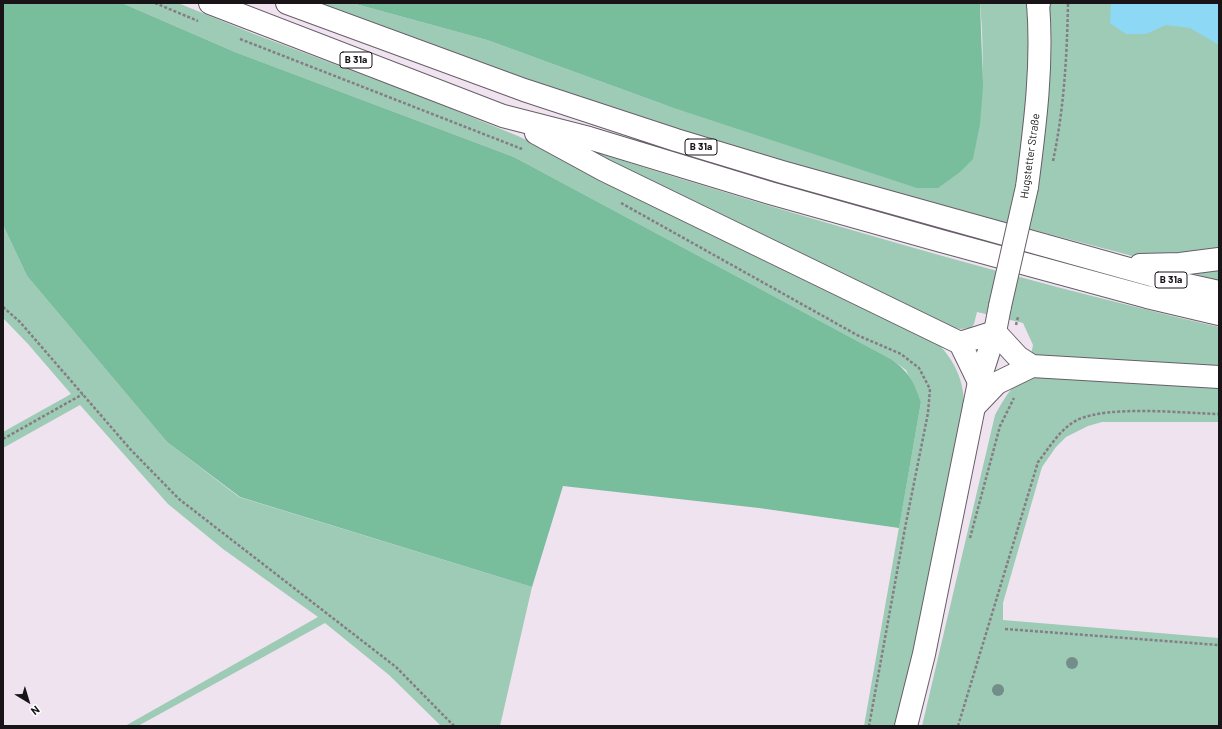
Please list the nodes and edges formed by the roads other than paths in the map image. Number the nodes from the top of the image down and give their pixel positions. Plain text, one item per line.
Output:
1 (210, 3) edge
2 (287, 3) edge
3 (1038, 3) edge
4 (503, 116) junction
5 (1219, 259) edge
6 (1123, 267) junction
7 (1219, 292) edge
8 (1219, 314) edge
9 (1002, 320) junction
10 (960, 343) junction
11 (1025, 369) junction
12 (1219, 377) edge
13 (979, 382) junction
14 (974, 407) junction
15 (906, 726) edge

1 - 4 main road, B 31a
2 - 6 main road, B 31a
3 - 9 main road, Hugstetter Straße, bridge
4 - 8 main road, B 31a
4 - 10 main road
5 - 6 main road
6 - 7 main road, B 31a
9 - 10 main road
9 - 11 main road
9 - 13 main road, Hugstetter Straße
10 - 13 main road
11 - 12 main road
11 - 14 main road
13 - 14 main road, Hugstetter Straße
14 - 15 main road, Hugstetter Straße

